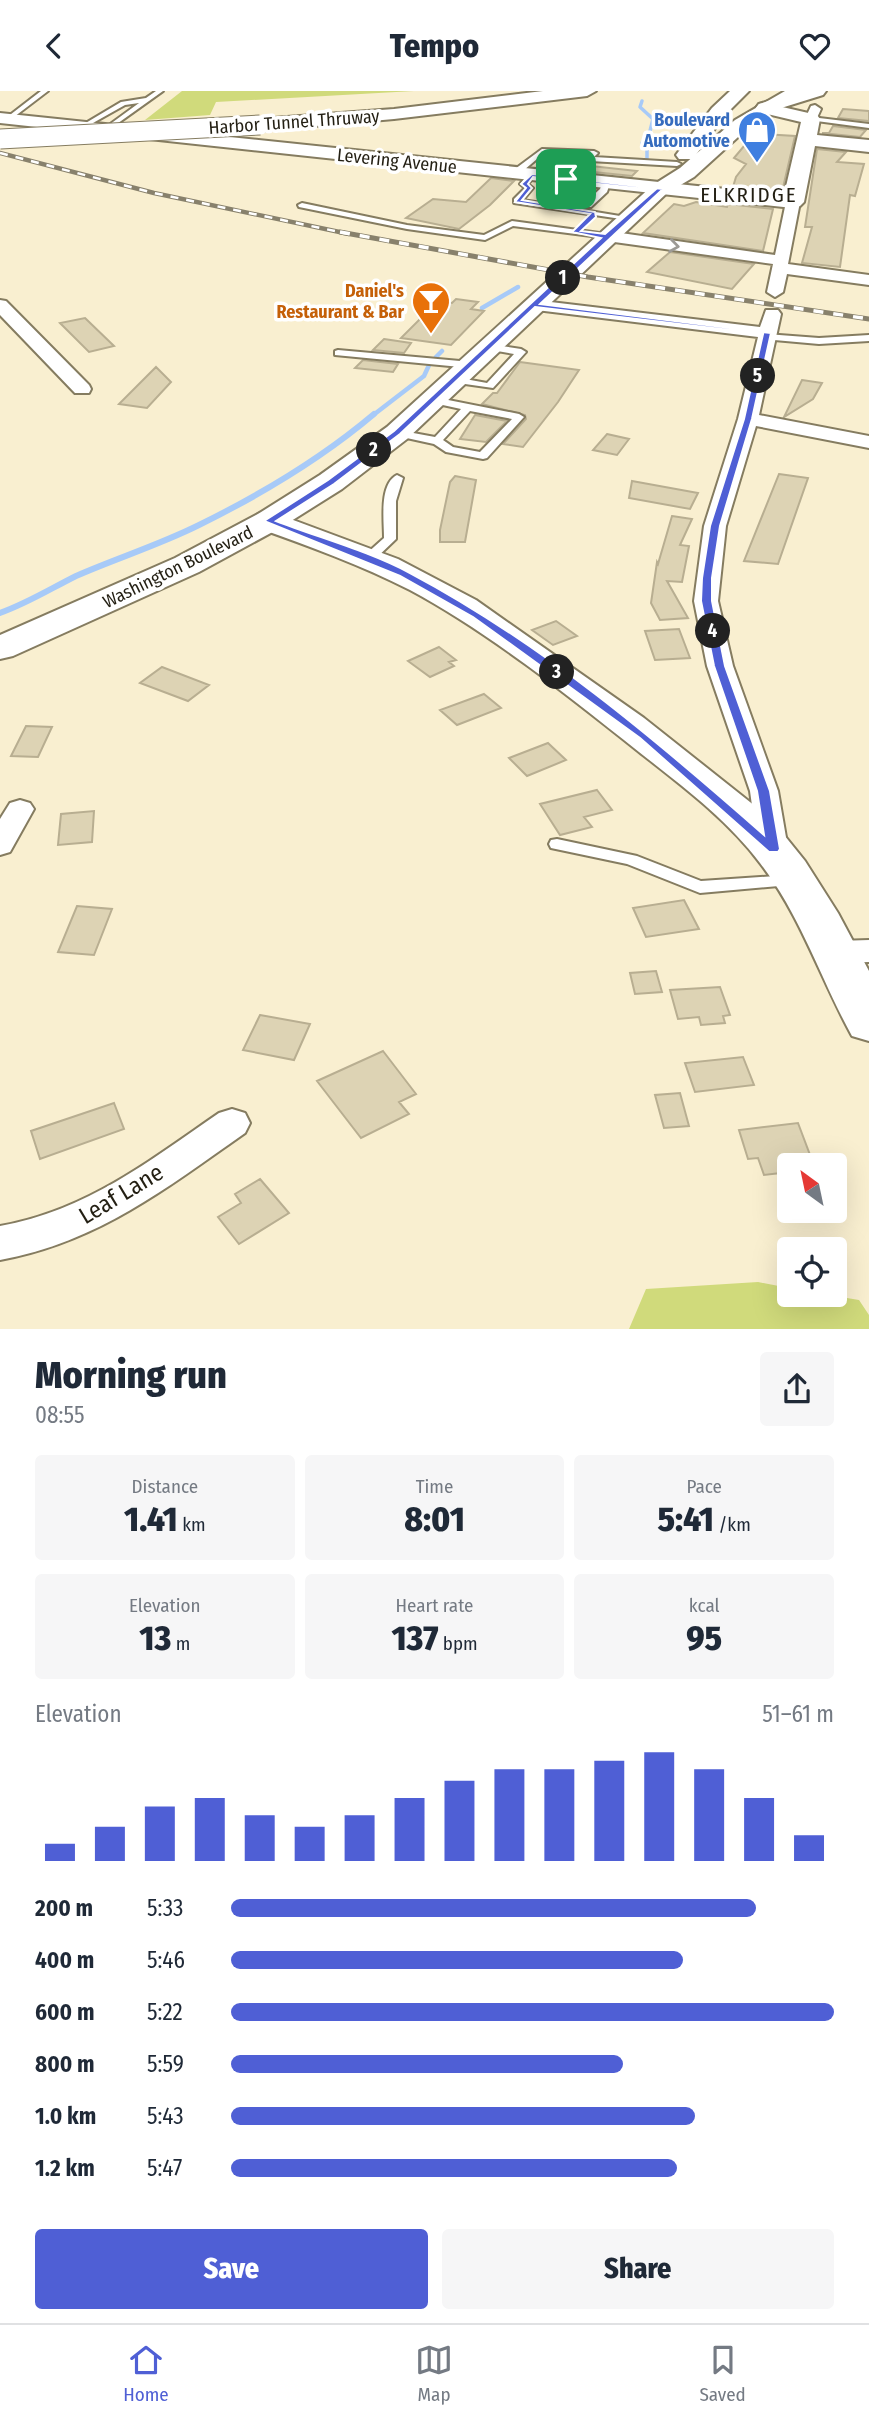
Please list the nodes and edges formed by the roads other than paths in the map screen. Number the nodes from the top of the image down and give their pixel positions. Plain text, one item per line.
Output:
1 (45, 91) edge
2 (160, 91) edge
3 (551, 91) edge
4 (587, 91) edge
5 (740, 91) edge
6 (783, 91) edge
7 (799, 91) edge
8 (146, 100) junction
9 (765, 108) junction
10 (812, 115) edge
11 (3, 123) edge
12 (258, 123) junction
13 (869, 126) edge
14 (82, 127) junction
15 (105, 129) junction
16 (0, 139) edge
17 (869, 146) edge
18 (588, 159) junction
19 (682, 160) junction
20 (523, 175) junction
21 (566, 179) junction
22 (606, 183) junction
23 (660, 189) junction
24 (793, 202) junction
25 (302, 205) dead end
26 (588, 205) dead end
27 (593, 213) junction
28 (628, 218) junction
29 (575, 232) junction
30 (607, 236) junction
31 (781, 265) junction
32 (869, 280) edge
33 (0, 305) edge
34 (534, 305) junction
35 (770, 319) junction
36 (25, 331) junction
37 (0, 336) edge
38 (869, 338) edge
39 (338, 353) dead end
40 (471, 364) junction
41 (82, 389) dead end
42 (433, 400) junction
43 (468, 407) junction
44 (748, 419) junction
45 (397, 433) junction
46 (438, 440) junction
47 (869, 442) edge
48 (397, 478) dead end
49 (311, 496) junction
50 (269, 521) junction
51 (324, 541) junction
52 (369, 558) junction
53 (0, 648) edge
54 (20, 809) dead end
55 (557, 844) dead end
56 (0, 845) edge
57 (784, 864) junction
58 (854, 952) edge
59 (869, 1023) edge
60 (232, 1123) dead end
61 (0, 1243) edge

1 - 11 lane
2 - 8 lane
3 - 12 main road, Harbor Tunnel Thruway
4 - 12 main road, Harbor Tunnel Thruway
5 - 19 main road
6 - 19 main road, Washington Boulevard
7 - 9 main road, Washington Boulevard
8 - 14 lane
8 - 15 lane
9 - 10 main road
9 - 10 main road
9 - 23 main road, Washington Boulevard
10 - 13 lane
10 - 17 main road
10 - 24 main road
11 - 12 main road, Harbor Tunnel Thruway
11 - 14 main road, Levering Avenue
12 - 16 main road, Harbor Tunnel Thruway, bridge
14 - 15 main road, Levering Avenue
15 - 20 main road, Levering Avenue
18 - 19 lane
18 - 20 lane
18 - 21 lane
19 - 23 main road, Washington Boulevard
20 - 21 main road, Levering Avenue
20 - 27 lane
21 - 22 main road, Levering Avenue
22 - 23 main road, Levering Avenue
22 - 26 lane
23 - 24 main road, Levering Avenue
23 - 28 main road, Washington Boulevard
24 - 31 street
25 - 29 lane
27 - 28 lane
27 - 29 lane
28 - 30 main road, Washington Boulevard
29 - 30 lane
30 -> 31 street
30 - 34 main road, Washington Boulevard
31 - 32 street
31 - 35 street
33 - 36 street
34 - 35 street
34 - 40 main road, Washington Boulevard
35 - 38 lane
35 - 44 street
36 - 37 street
36 - 41 street
39 - 40 lane
40 - 42 main road, Washington Boulevard
42 - 43 lane
42 - 45 main road, Washington Boulevard
43 - 46 lane
43 - 46 lane
44 - 47 street
44 - 57 street
45 - 46 lane
45 - 49 main road, Washington Boulevard
48 - 52 lane
49 - 50 main road, Washington Boulevard
49 - 51 main road
50 - 51 main road
50 - 53 main road, Washington Boulevard
51 - 52 main road
52 - 57 main road
54 - 56 street
55 - 57 lane
57 - 58 main road
58 - 59 main road
60 - 61 street, Leaf Lane

